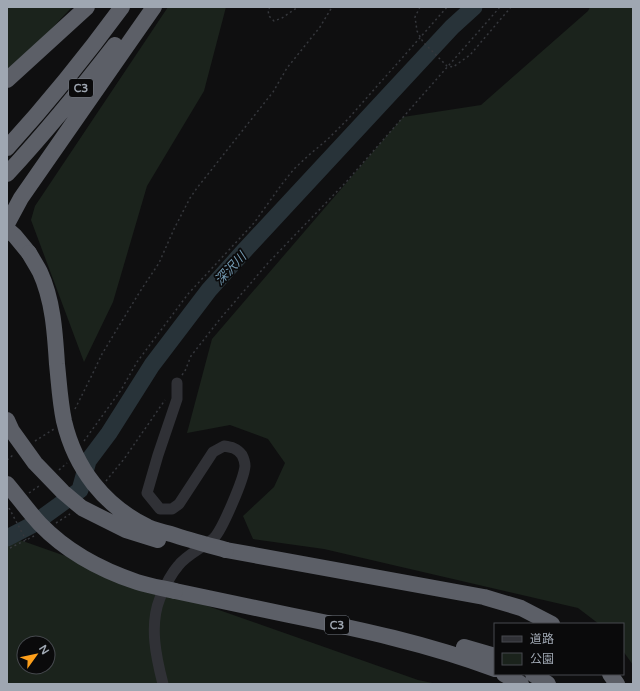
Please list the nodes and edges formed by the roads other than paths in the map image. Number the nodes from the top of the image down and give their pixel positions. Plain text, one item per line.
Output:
1 (87, 7) edge
2 (122, 7) edge
3 (143, 7) edge
4 (154, 7) edge
5 (7, 80) edge
6 (7, 148) edge
7 (11, 169) edge
8 (7, 224) edge
9 (7, 229) edge
10 (177, 383) road end
11 (7, 420) edge
12 (7, 484) edge
13 (7, 502) edge
14 (44, 528) junction
15 (226, 550) junction
16 (281, 613) junction
17 (550, 623) edge
18 (494, 656) edge
19 (494, 669) edge
20 (506, 675) edge
21 (534, 675) edge
22 (611, 675) edge
23 (163, 684) edge
24 (521, 684) edge
25 (548, 684) edge
26 (616, 684) edge

1 - 5 highway
2 - 6 highway, C3
3 - 7 highway, C3
4 - 8 highway
9 - 15 highway, bridge
10 - 23 street
11 - 15 highway, bridge
12 - 14 highway, C3, bridge
13 - 14 highway, C3, bridge
14 - 16 highway, C3, bridge
15 - 17 highway
16 - 18 highway, C3
16 - 19 highway, C3
20 - 24 highway
21 - 25 highway
22 - 26 highway

